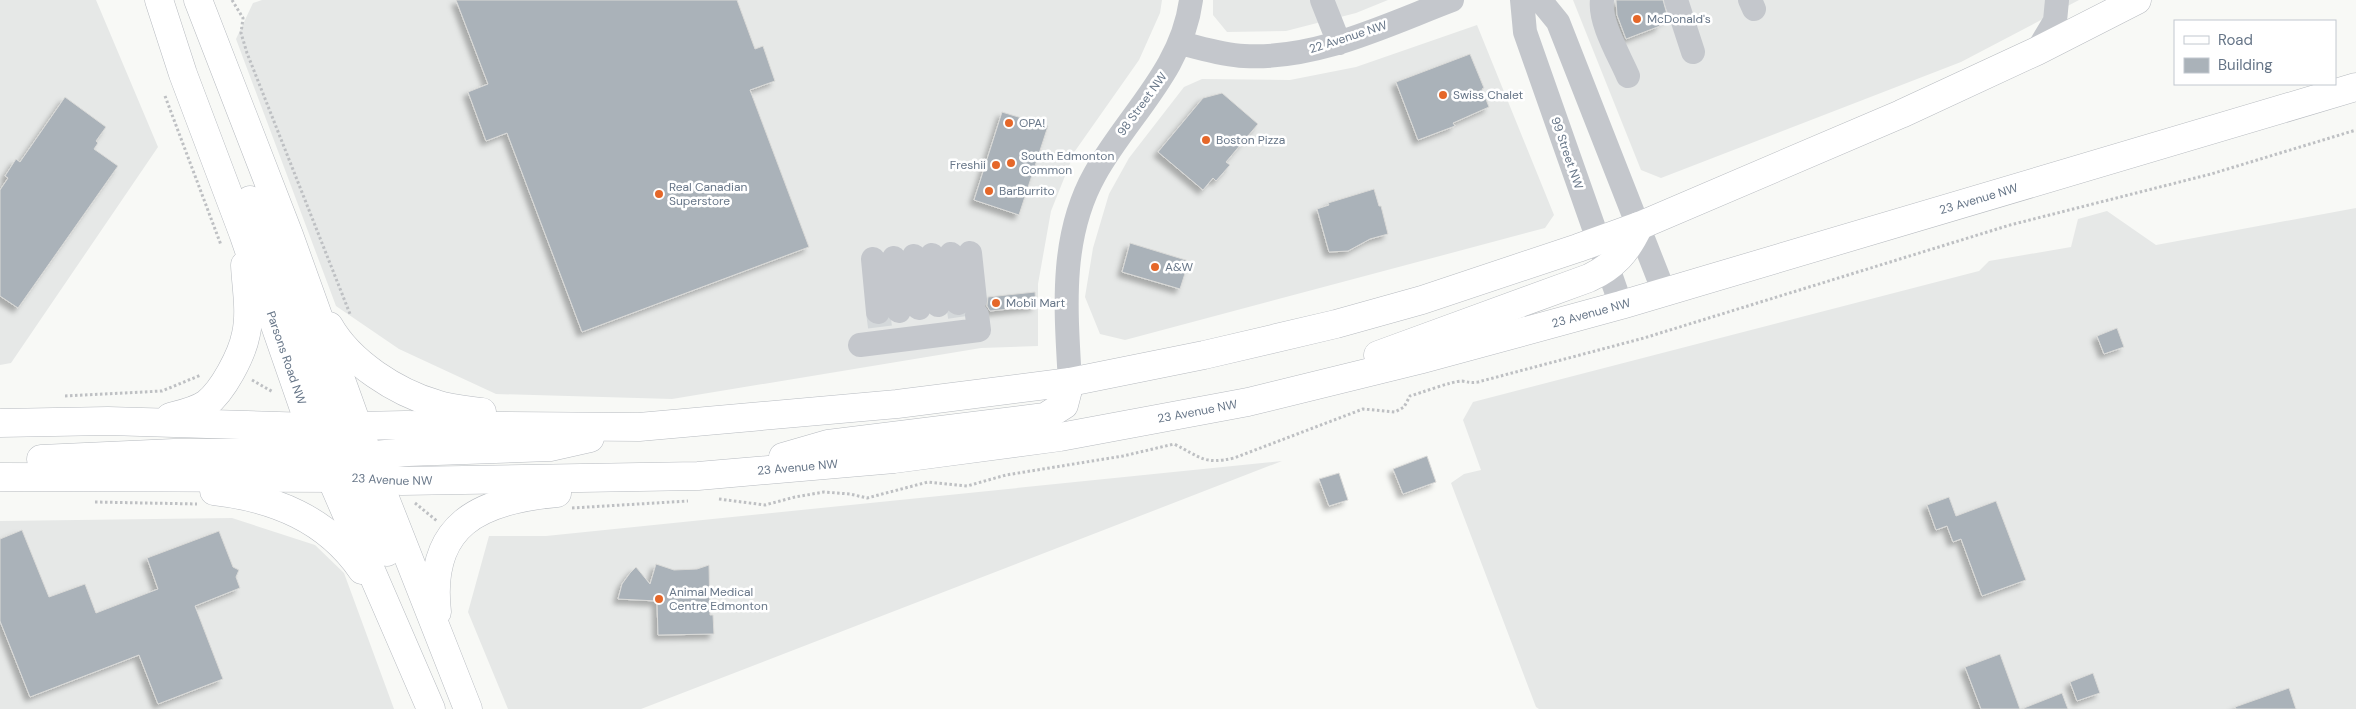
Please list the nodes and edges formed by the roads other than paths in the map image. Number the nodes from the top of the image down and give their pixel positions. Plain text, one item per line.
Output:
1 (198, 0) edge
2 (1191, 0) edge
3 (1322, 0) edge
4 (1452, 0) edge
5 (1522, 0) edge
6 (1540, 0) edge
7 (1602, 0) edge
8 (1676, 0) edge
9 (1685, 0) edge
10 (2057, 0) edge
11 (2137, 0) edge
12 (162, 1) edge
13 (1180, 43) junction
14 (1339, 43) junction
15 (2037, 51) junction
16 (1628, 76) dead end
17 (2356, 87) edge
18 (198, 108) junction
19 (1639, 226) junction
20 (243, 233) junction
21 (290, 235) junction
22 (1598, 241) junction
23 (922, 256) junction
24 (1608, 269) junction
25 (1664, 292) junction
26 (1621, 304) junction
27 (926, 322) junction
28 (1070, 382) junction
29 (1248, 402) junction
30 (151, 421) junction
31 (0, 424) edge
32 (639, 427) junction
33 (574, 428) junction
34 (344, 452) junction
35 (0, 463) edge
36 (727, 474) junction
37 (698, 476) junction
38 (0, 478) edge
39 (0, 483) edge
40 (410, 661) junction
41 (455, 671) junction
42 (431, 709) edge
43 (464, 709) edge
44 (468, 709) edge

1 - 21 main road, Parsons Road NW
2 - 13 street, 98 Street NW
3 - 14 street
4 - 14 street, 22 Avenue NW
5 - 22 street, 99 Street NW
6 - 19 street
7 - 16 street
8 - 9 street
10 - 15 street
11 - 15 main road, 23 Avenue NW
12 - 18 main road, Parsons Road NW
13 - 14 street, 22 Avenue NW
13 - 28 street, 98 Street NW
15 - 19 main road, 23 Avenue NW
17 - 25 main road, 23 Avenue NW
18 - 20 main road, Parsons Road NW
18 - 34 main road
19 - 22 main road, 23 Avenue NW
19 - 24 main road
19 - 25 street
20 - 30 main road
20 - 34 main road, Parsons Road NW
21 - 33 main road
21 - 34 main road, Parsons Road NW
22 - 24 street, 99 Street NW
22 - 28 main road, 23 Avenue NW
23 - 27 street
23 - 27 street
23 - 27 street
24 - 26 street, 99 Street NW
24 - 29 main road
25 - 26 main road, 23 Avenue NW
26 - 29 main road, 23 Avenue NW
28 - 32 main road, 23 Avenue NW
28 - 36 main road
29 - 36 main road, 23 Avenue NW
30 - 31 main road, 23 Avenue NW
30 - 34 main road, 23 Avenue NW
32 - 33 main road, 23 Avenue NW
32 - 34 main road
33 - 34 main road, 23 Avenue NW
34 - 35 main road
34 - 37 main road, 23 Avenue NW
34 - 38 main road, 23 Avenue NW
34 - 40 main road, Parsons Road NW
34 - 41 main road, Parsons Road NW
34 - 43 main road
36 - 37 main road, 23 Avenue NW
37 - 41 main road
39 - 40 main road
40 - 42 main road, Parsons Road NW
41 - 44 main road, Parsons Road NW

